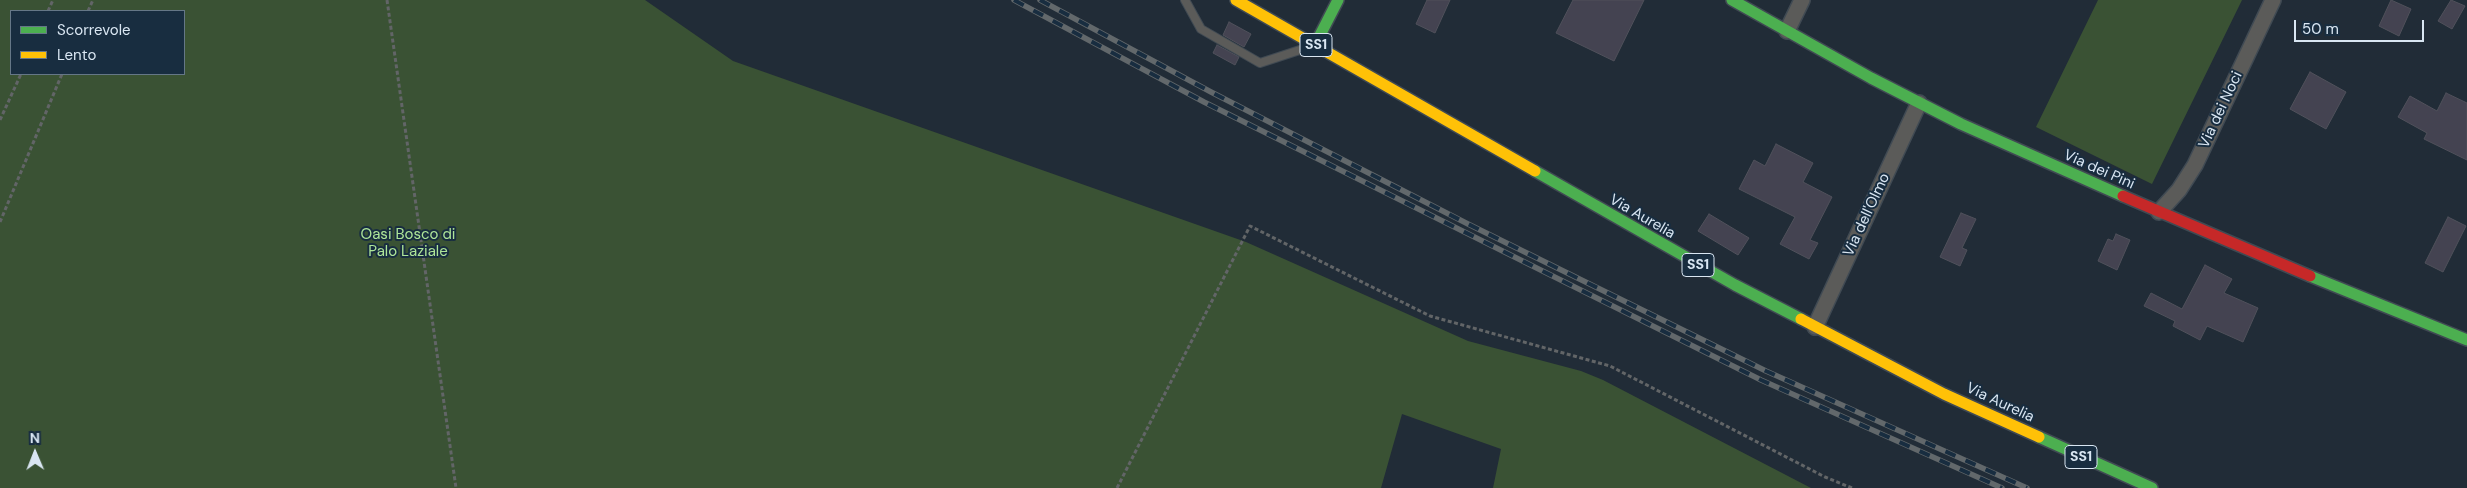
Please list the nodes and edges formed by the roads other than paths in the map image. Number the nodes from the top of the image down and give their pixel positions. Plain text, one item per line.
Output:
1 (1185, 0) edge
2 (1236, 0) edge
3 (1338, 0) edge
4 (1732, 0) edge
5 (1802, 0) edge
6 (2272, 0) edge
7 (1787, 31) junction
8 (1315, 45) junction
9 (1919, 103) junction
10 (2159, 212) junction
11 (1815, 328) junction
12 (2467, 340) edge
13 (2152, 488) edge

1 - 8 lane
2 - 8 main road, Via Aurelia / SS1
3 - 8 main road
4 - 7 main road, Via dei Pini
5 - 7 street
6 - 10 street, Via dei Noci
7 - 9 main road, Via dei Pini
8 - 11 main road, Via Aurelia / SS1
9 - 10 main road, Via dei Pini
9 - 11 street, Via dell'Olmo
10 - 12 main road, Via dei Pini
11 - 13 main road, Via Aurelia / SS1

